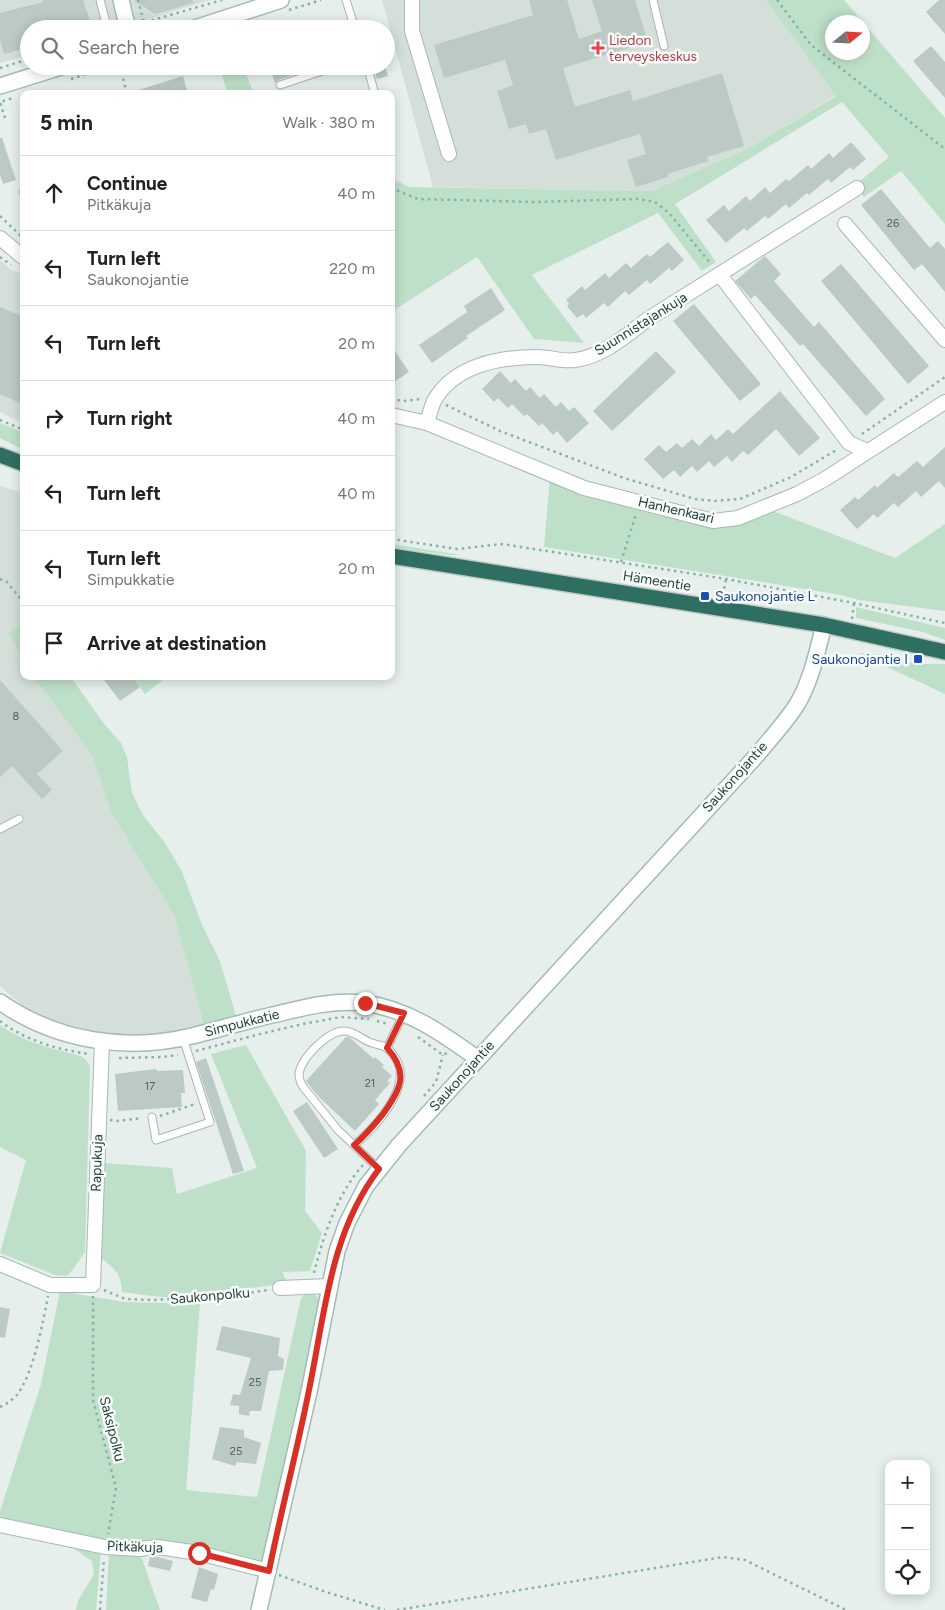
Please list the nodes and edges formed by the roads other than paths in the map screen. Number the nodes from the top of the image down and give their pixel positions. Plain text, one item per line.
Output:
1 (100, 0) edge
2 (121, 0) edge
3 (281, 0) edge
4 (346, 0) edge
5 (412, 0) edge
6 (653, 0) edge
7 (105, 20) edge
8 (130, 20) edge
9 (220, 20) edge
10 (352, 20) edge
11 (664, 46) dead end
12 (35, 75) edge
13 (310, 75) edge
14 (370, 75) edge
15 (280, 85) dead end
16 (0, 86) edge
17 (374, 90) edge
18 (449, 154) dead end
19 (857, 188) dead end
20 (845, 224) dead end
21 (0, 238) edge
22 (20, 255) edge
23 (720, 275) junction
24 (945, 340) edge
25 (945, 402) edge
26 (395, 417) edge
27 (427, 423) junction
28 (867, 451) junction
29 (1, 454) edge
30 (20, 462) edge
31 (395, 557) edge
32 (824, 625) junction
33 (945, 652) edge
34 (19, 819) dead end
35 (0, 829) edge
36 (0, 1002) edge
37 (404, 1013) junction
38 (183, 1038) junction
39 (387, 1048) junction
40 (101, 1049) junction
41 (478, 1059) junction
42 (152, 1117) dead end
43 (354, 1145) junction
44 (379, 1169) junction
45 (0, 1264) edge
46 (330, 1286) junction
47 (280, 1288) road end
48 (0, 1525) edge
49 (269, 1571) junction
50 (259, 1610) edge

1 - 7 lane
2 - 8 street
3 - 9 street
4 - 10 lane
5 - 18 street
6 - 11 lane
12 - 16 street
13 - 15 lane
14 - 17 lane
19 - 23 street, Suunnistajankuja
20 - 24 street
21 - 22 street
23 - 27 street, Suunnistajankuja
23 - 28 street
25 - 28 street, Hanhenkaari
26 - 27 street, Hanhenkaari
27 - 28 street, Hanhenkaari
29 - 30 highway
31 - 32 highway, Hämeentie
32 - 33 highway, Hämeentie
32 - 41 street, Saukonojantie
34 - 35 lane
36 - 40 street, Simpukkatie
37 - 38 street, Simpukkatie
37 - 39 lane
37 - 41 street, Simpukkatie
38 - 40 street, Simpukkatie
38 - 42 lane
39 - 43 lane
39 - 43 lane
40 - 45 street, Rapukuja
41 - 44 street, Saukonojantie
43 - 44 lane
44 - 46 street, Saukonojantie
46 - 47 street
46 - 49 street, Saukonojantie
48 - 49 street, Pitkäkuja
49 - 50 street, Saukonojantie

